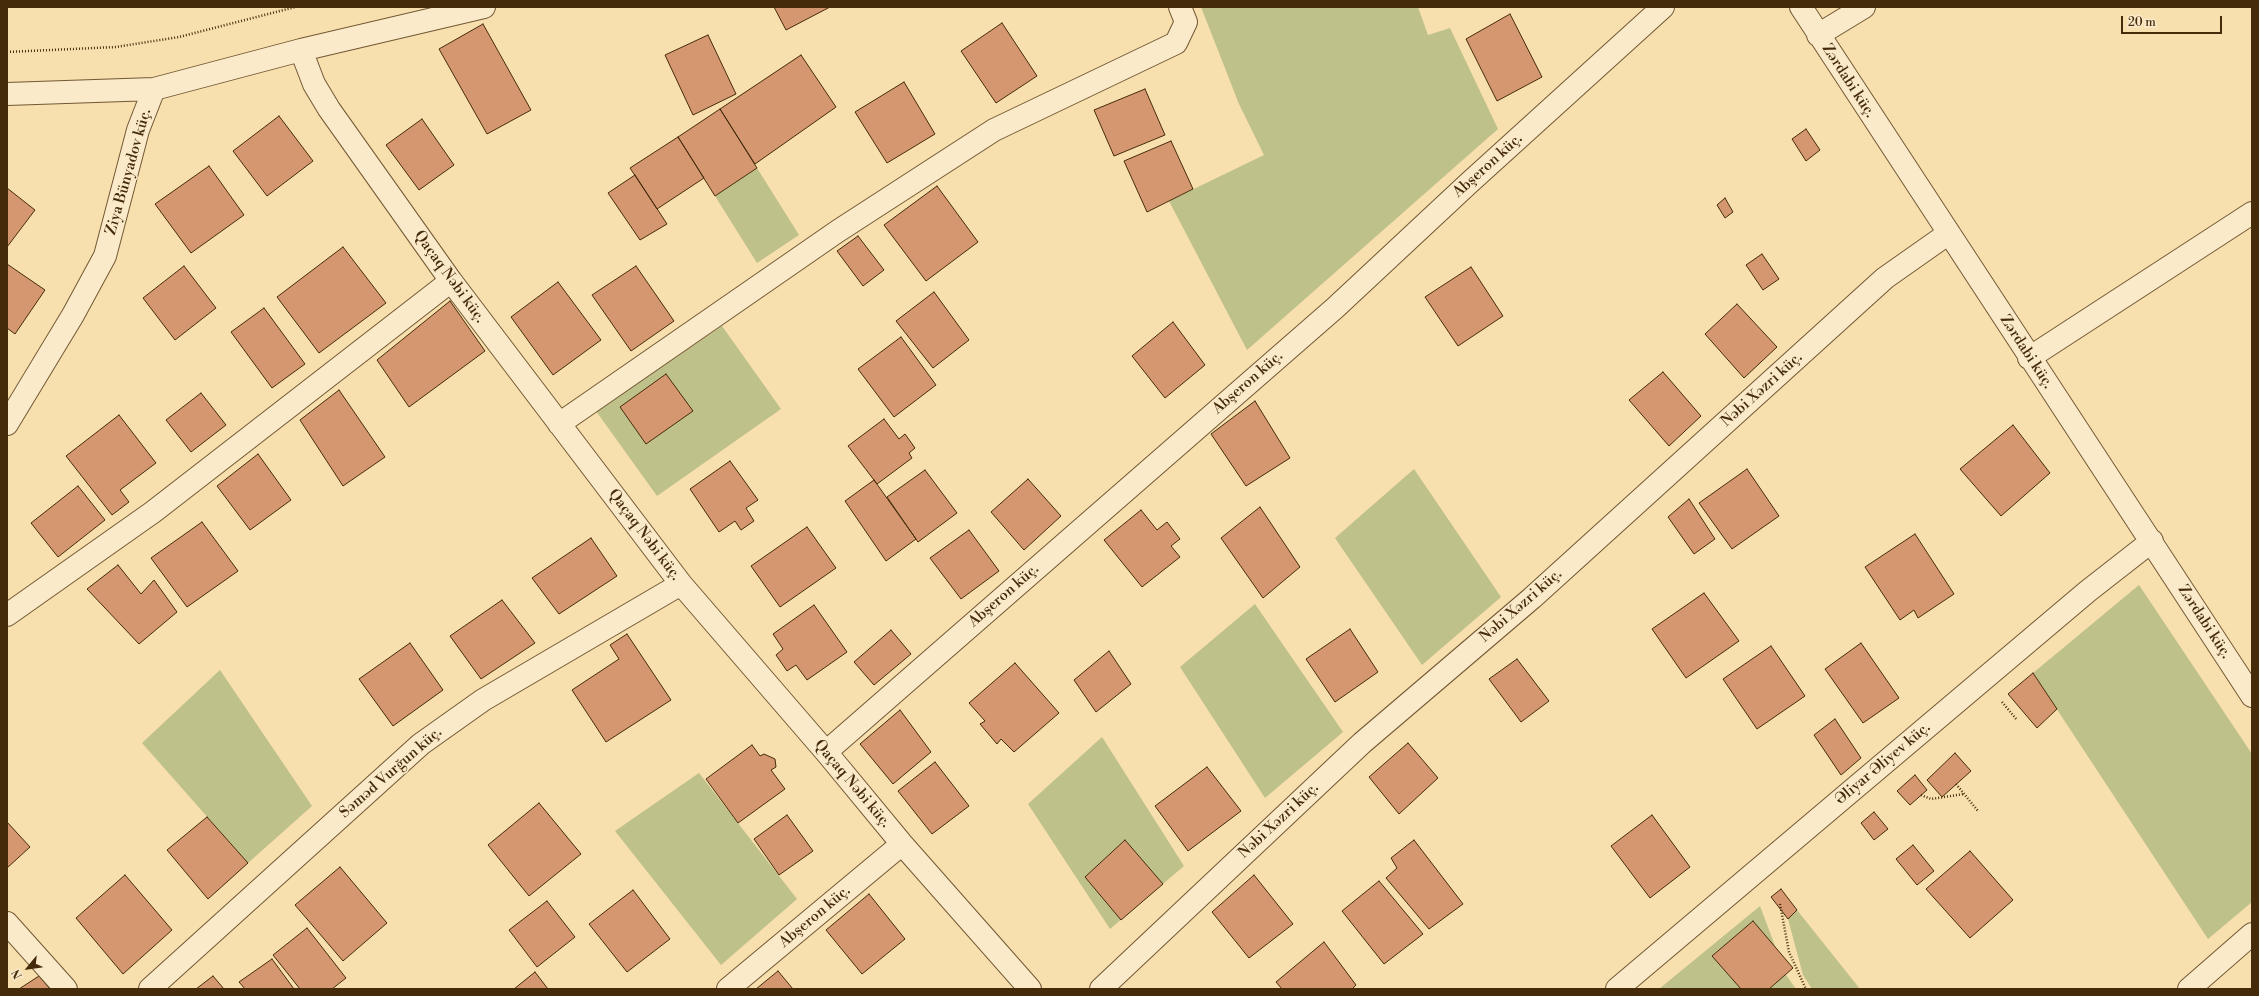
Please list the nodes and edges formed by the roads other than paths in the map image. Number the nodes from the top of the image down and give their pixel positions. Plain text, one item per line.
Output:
1 (484, 7) edge
2 (1180, 7) edge
3 (1663, 7) edge
4 (1800, 7) edge
5 (1864, 7) edge
6 (1818, 35) junction
7 (301, 50) junction
8 (154, 88) junction
9 (7, 94) edge
10 (2252, 213) edge
11 (1948, 233) junction
12 (451, 281) junction
13 (2029, 358) junction
14 (7, 424) edge
15 (559, 424) junction
16 (2152, 541) junction
17 (681, 584) junction
18 (7, 615) edge
19 (2252, 696) edge
20 (826, 752) junction
21 (902, 844) junction
22 (7, 923) edge
23 (2252, 934) edge
24 (66, 989) edge
25 (150, 989) edge
26 (728, 989) edge
27 (1030, 989) edge
28 (1101, 989) edge
29 (1617, 989) edge
30 (2189, 989) edge

1 - 7 street, Ziya Bünyadov küç.
2 - 15 street
3 - 20 street, Abşeron küç.
4 - 6 street, Zərdabi küç.
5 - 6 street
6 - 11 street, Zərdabi küç.
7 - 8 street, Ziya Bünyadov küç.
7 - 12 street, Qaçaq Nəbi küç.
8 - 9 street
8 - 14 street, Ziya Bünyadov küç.
10 - 13 street
11 - 13 street, Zərdabi küç.
11 - 28 street, Nəbi Xəzri küç.
12 - 15 street, Qaçaq Nəbi küç.
12 - 18 street
13 - 16 street, Zərdabi küç.
15 - 17 street, Qaçaq Nəbi küç.
16 - 19 street, Zərdabi küç.
16 - 29 street, Əliyar Əliyev küç.
17 - 20 street, Qaçaq Nəbi küç.
17 - 25 street, Səməd Vurğun küç.
20 - 21 street, Qaçaq Nəbi küç.
21 - 26 street, Abşeron küç.
21 - 27 street, Qaçaq Nəbi küç.
22 - 24 street
23 - 30 street

